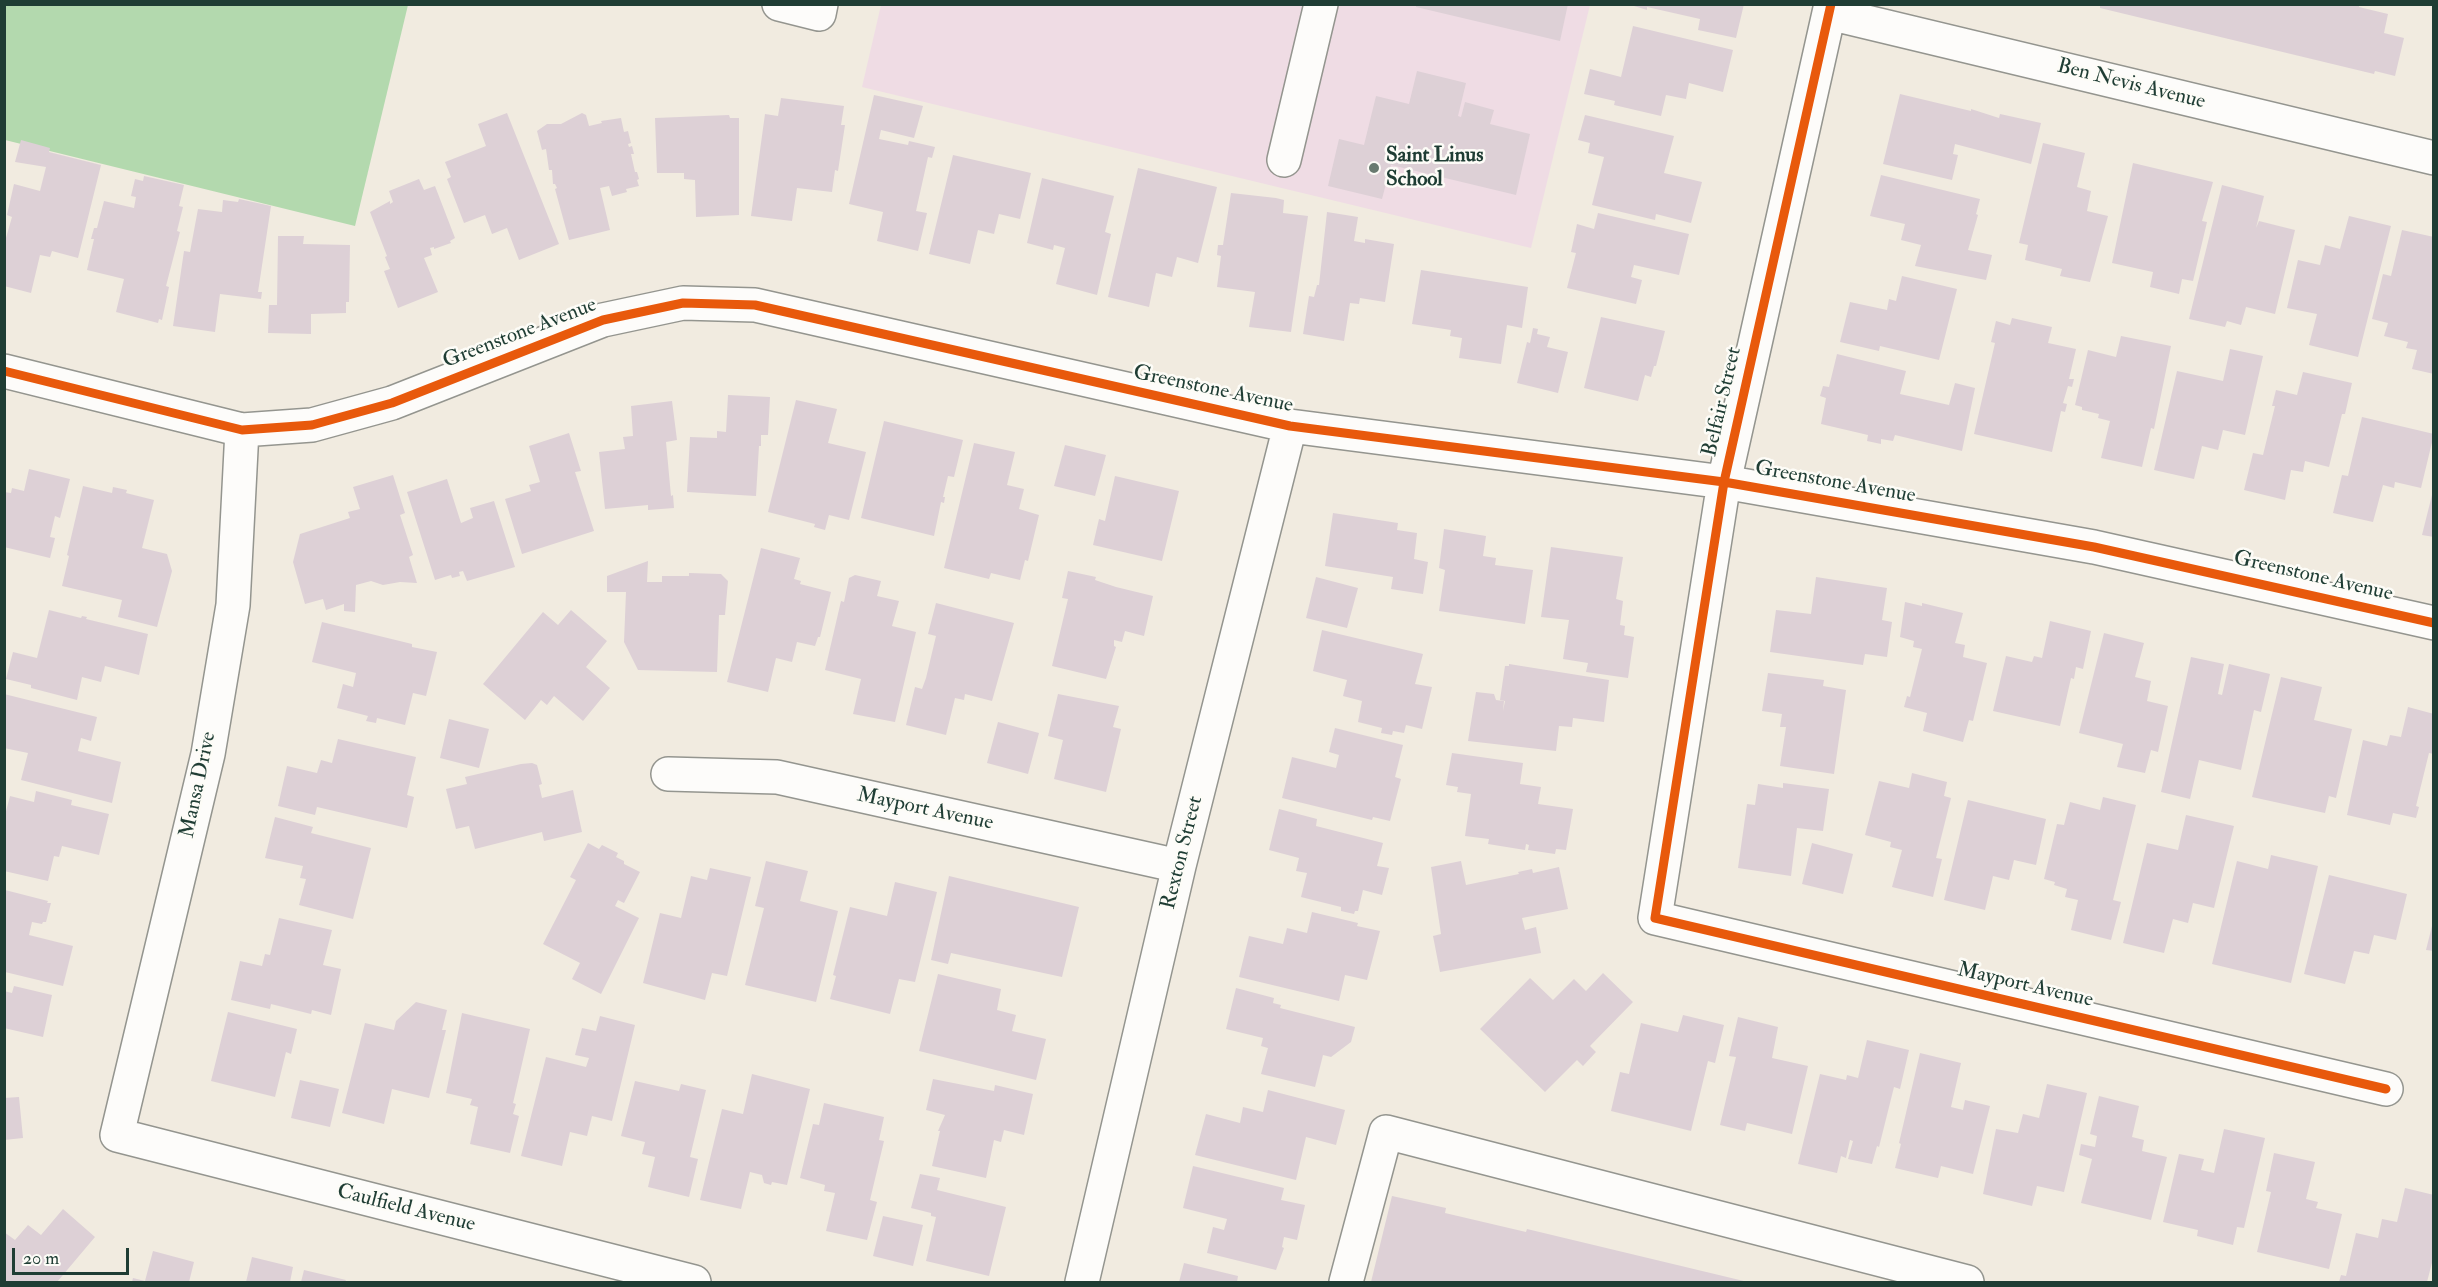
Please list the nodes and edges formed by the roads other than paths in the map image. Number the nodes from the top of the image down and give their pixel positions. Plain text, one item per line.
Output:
1 (779, 4) edge
2 (821, 4) edge
3 (1321, 4) edge
4 (1830, 9) edge
5 (2433, 158) edge
6 (1284, 160) dead end
7 (4, 371) edge
8 (1290, 426) junction
9 (242, 430) junction
10 (1724, 482) junction
11 (2433, 623) edge
12 (668, 774) dead end
13 (1179, 866) junction
14 (1655, 918) joint
15 (2386, 1089) dead end
16 (117, 1135) joint
17 (694, 1282) edge
18 (1082, 1282) edge
19 (1346, 1282) edge
20 (1967, 1282) edge

1 - 2 street
3 - 6 street
4 - 5 street, Ben Nevis Avenue
4 - 10 street, Belfair Street
7 - 9 street, Greenstone Avenue
8 - 9 street, Greenstone Avenue
8 - 10 street, Greenstone Avenue
8 - 13 street, Rexton Street
9 - 16 street, Mansa Drive
10 - 11 street, Greenstone Avenue
10 - 14 street, Belfair Street
12 - 13 street, Mayport Avenue
13 - 18 street, Rexton Street
14 - 15 street, Mayport Avenue
16 - 17 street, Caulfield Avenue
19 - 20 street

